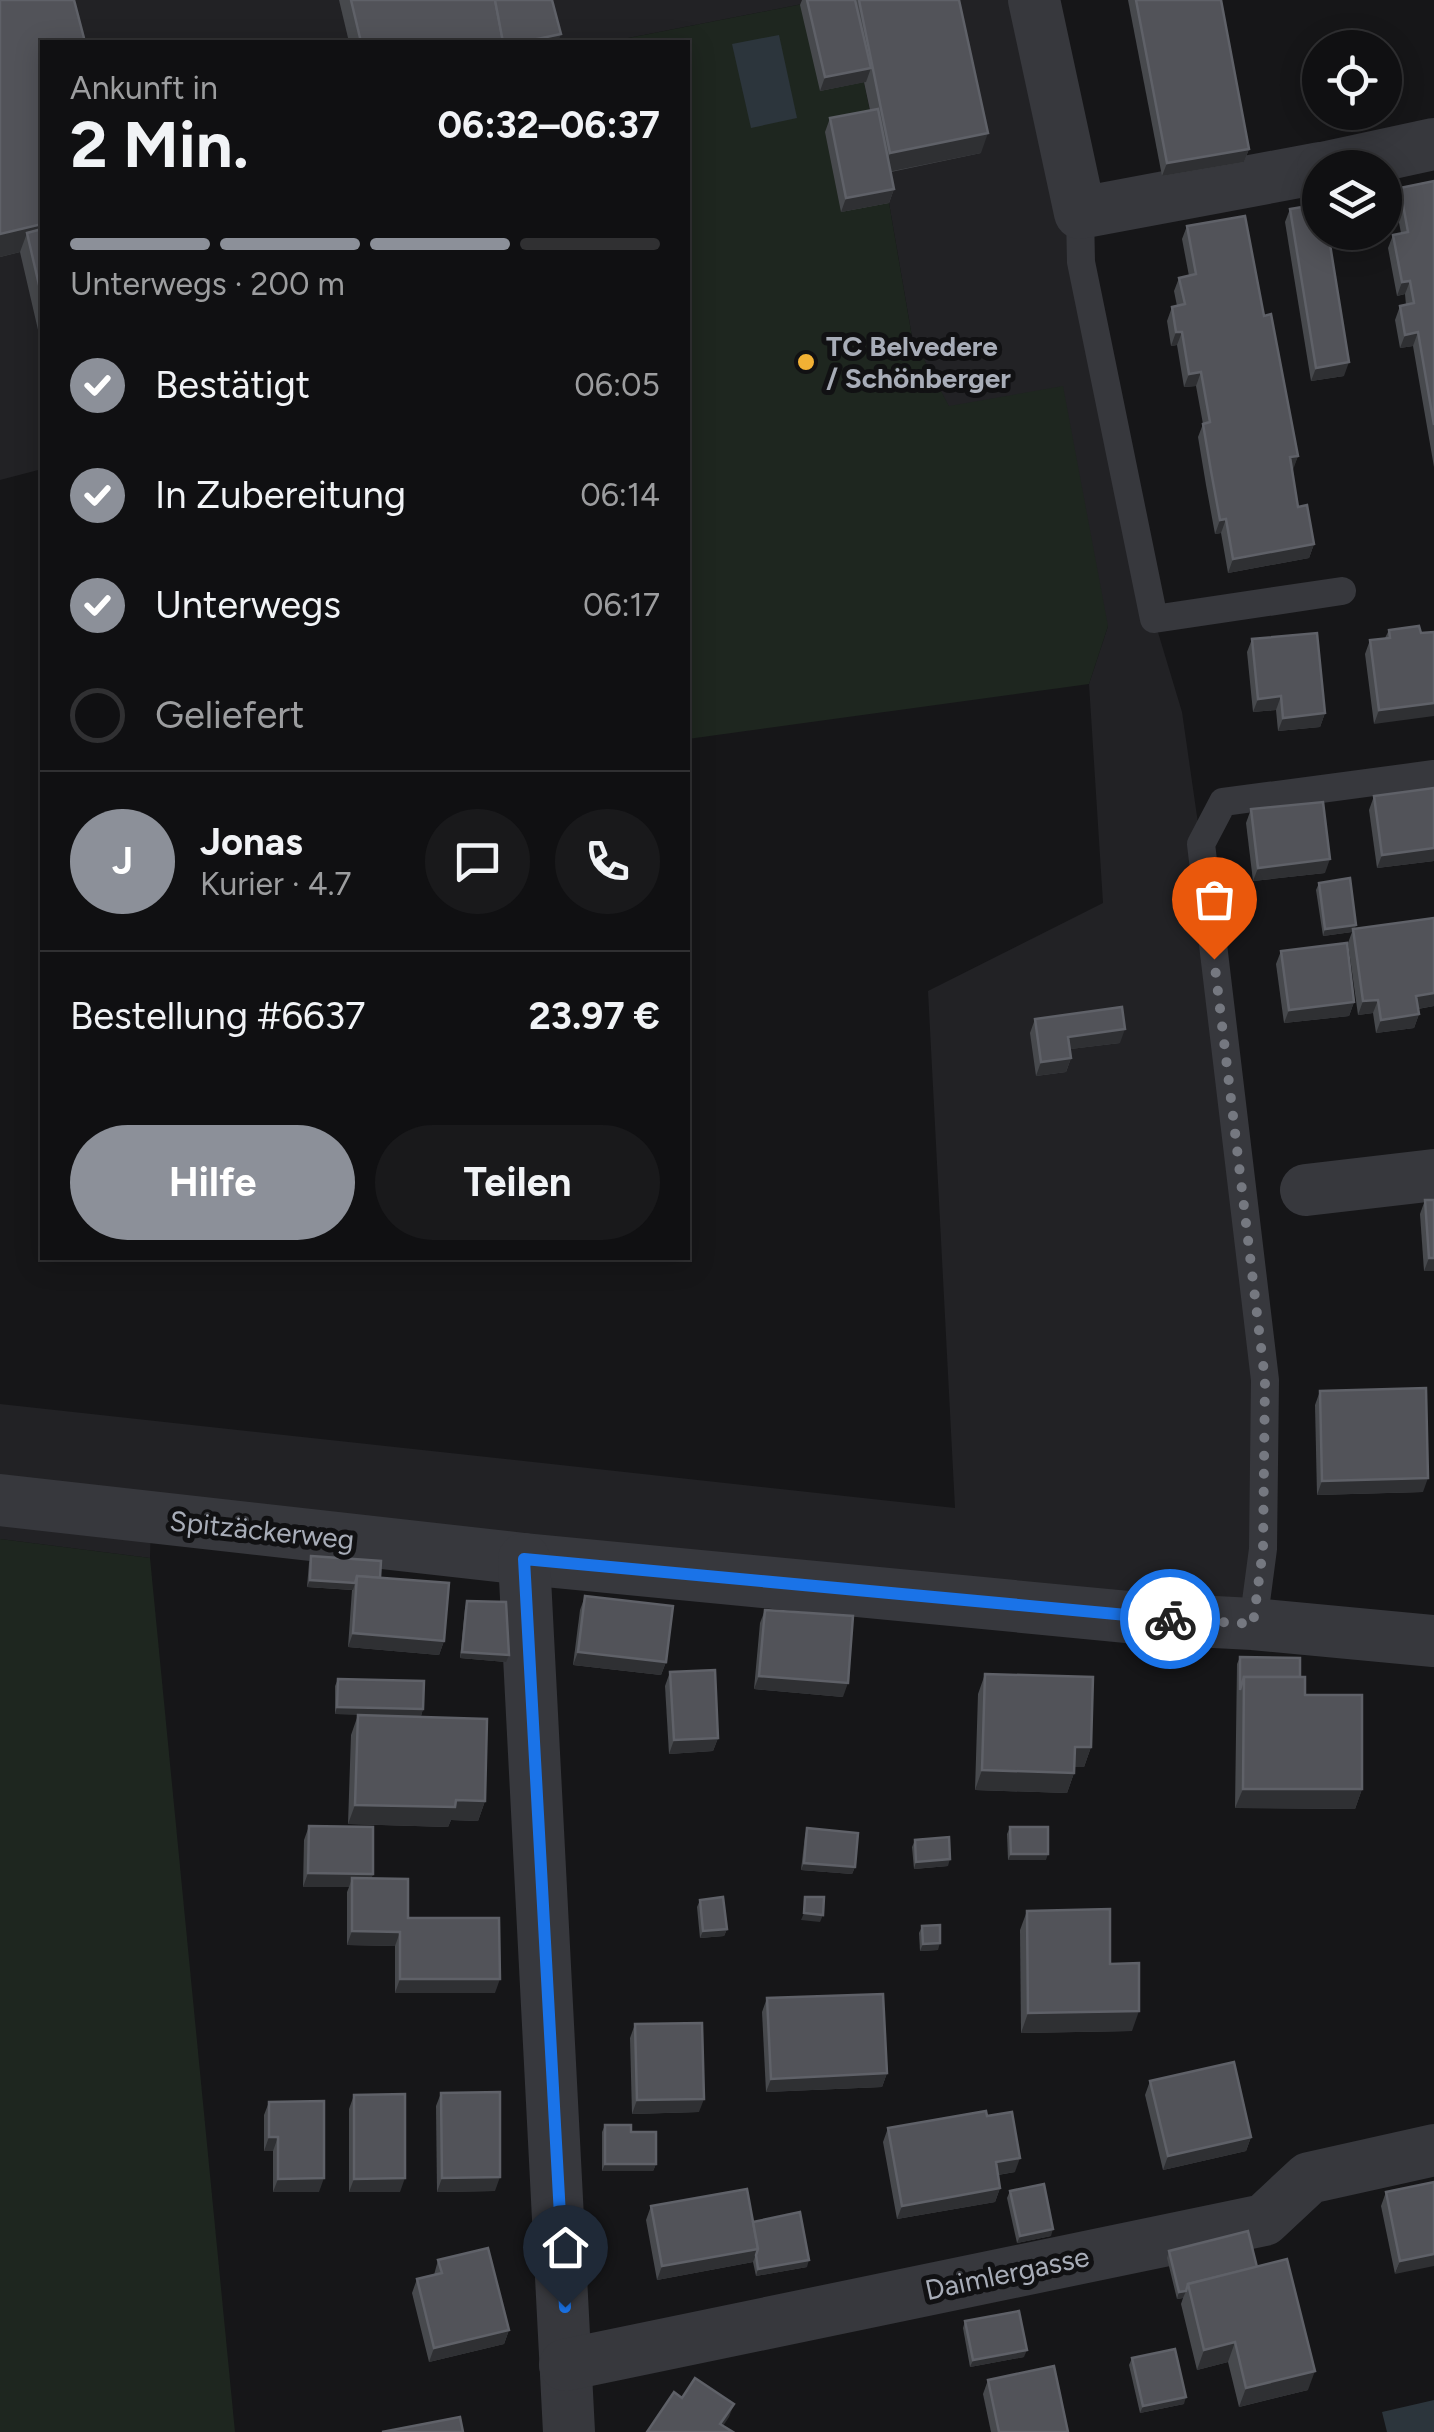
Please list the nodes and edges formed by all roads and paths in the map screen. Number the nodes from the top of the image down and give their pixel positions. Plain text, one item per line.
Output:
1 (1034, 0) edge
2 (1434, 144) edge
3 (1402, 151) edge
4 (1302, 172) edge
5 (1080, 213) junction
6 (1342, 591) dead end
7 (1434, 774) edge
8 (1434, 1175) edge
9 (1306, 1190) dead end
10 (0, 1500) edge
11 (524, 1559) junction
12 (1253, 1624) junction
13 (1434, 1641) edge
14 (1434, 2150) edge
15 (565, 2365) junction
16 (569, 2432) edge

1 - 5 street
2 - 3 street
4 - 5 street
5 - 6 lane
7 - 12 lane
8 - 9 street
10 - 11 street, Spitzäckerweg
11 - 12 street, Spitzäckerweg
11 - 15 street
12 - 13 street, Spitzäckerweg
14 - 15 street, Daimlergasse
15 - 16 street

